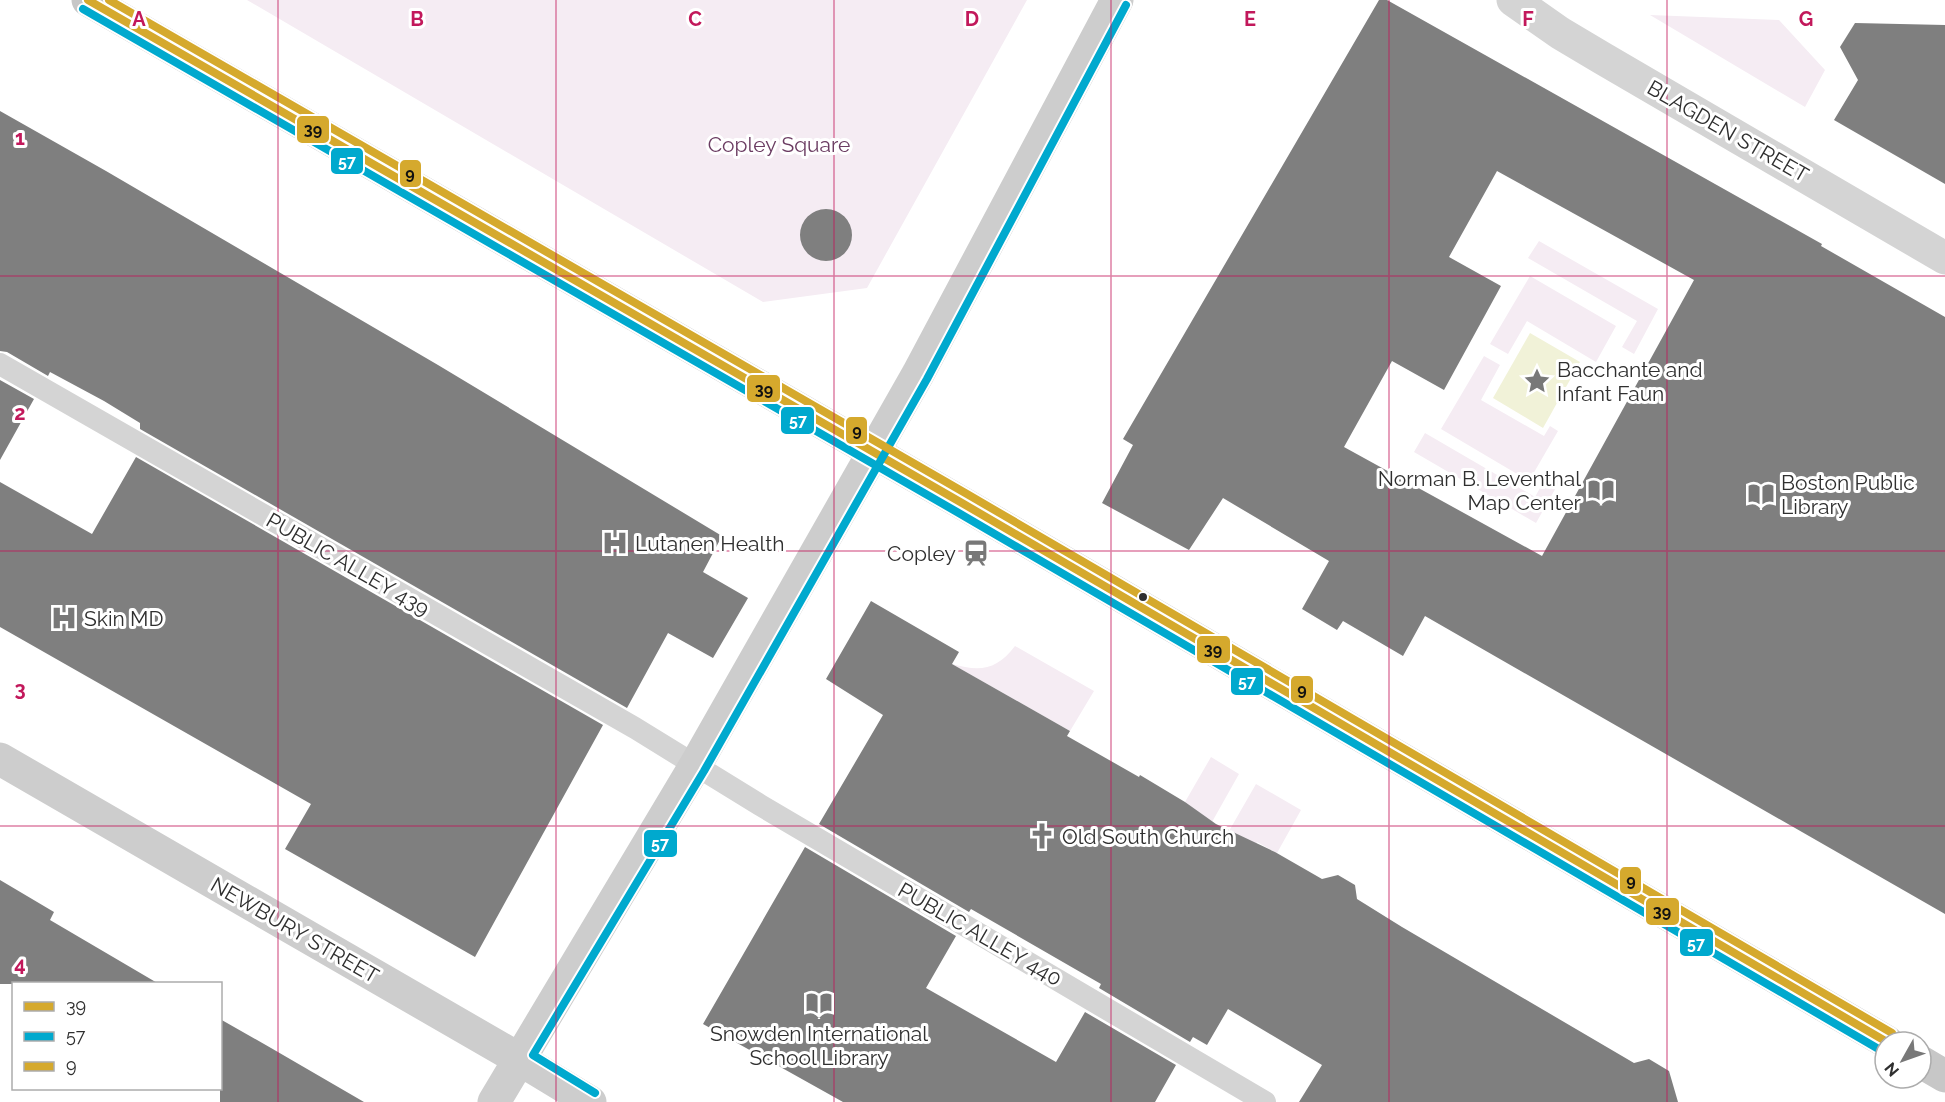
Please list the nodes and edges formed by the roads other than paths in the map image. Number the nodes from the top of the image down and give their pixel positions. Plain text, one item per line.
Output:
1 (87, 0) edge
2 (1117, 0) edge
3 (1513, 0) edge
4 (1945, 258) edge
5 (0, 364) edge
6 (873, 452) junction
7 (0, 759) edge
8 (695, 766) junction
9 (1873, 1034) edge
10 (519, 1059) junction
11 (494, 1102) edge
12 (590, 1102) edge
13 (1265, 1102) edge

1 - 6 main road
2 - 6 main road
3 - 4 street, BLAGDEN STREET
5 - 8 lane, PUBLIC ALLEY 439
6 - 8 main road
6 - 9 main road
7 - 10 main road, NEWBURY STREET
8 - 10 main road
8 - 13 lane, PUBLIC ALLEY 440
10 - 11 main road
10 - 12 main road, NEWBURY STREET

